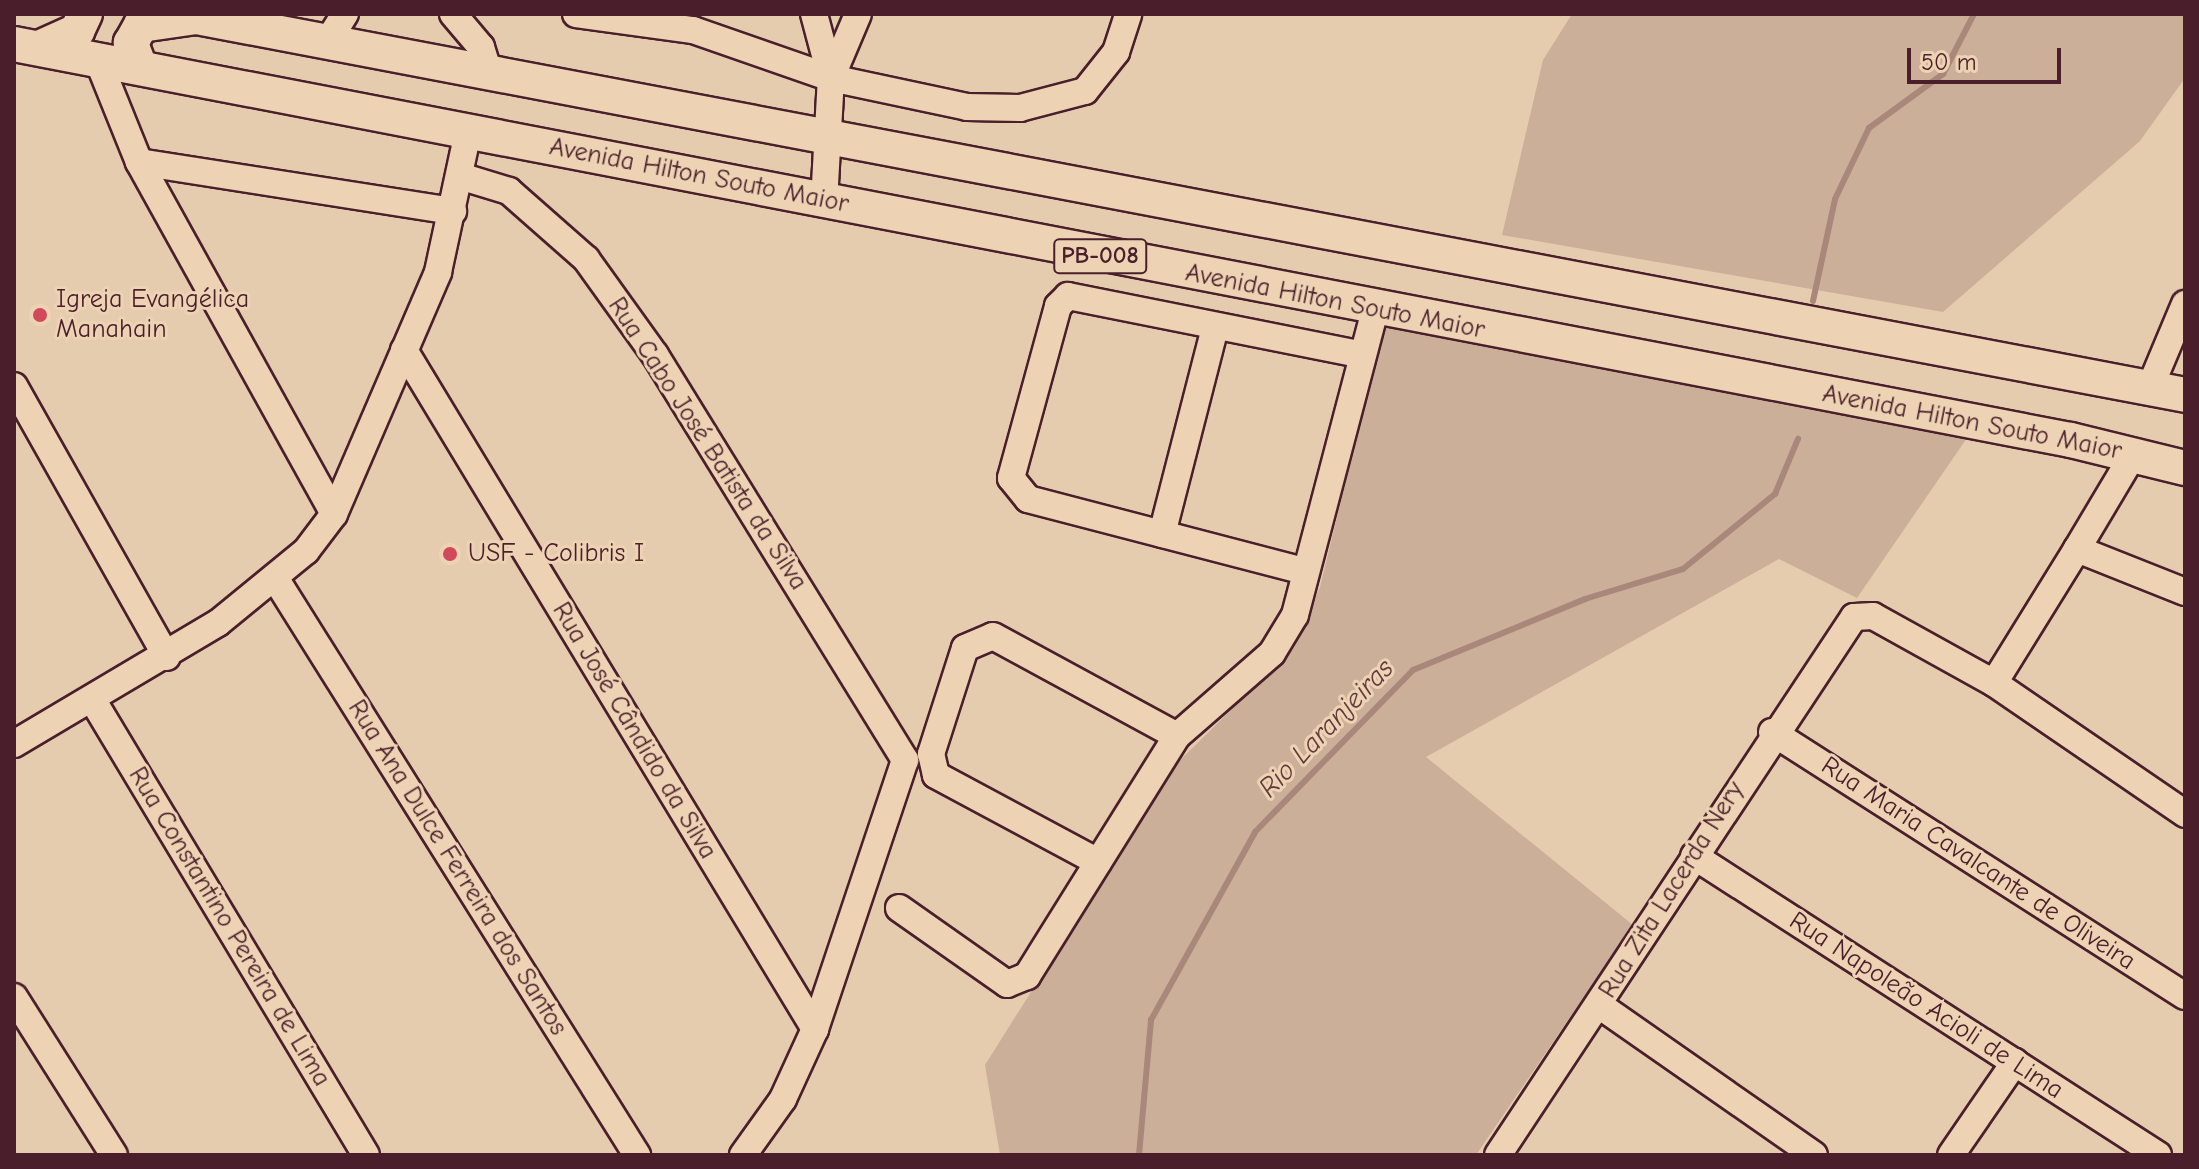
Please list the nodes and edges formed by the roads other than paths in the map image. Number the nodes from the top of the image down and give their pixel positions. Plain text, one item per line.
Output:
1 (85, 14) edge
2 (453, 14) edge
3 (576, 14) edge
4 (814, 14) edge
5 (858, 14) edge
6 (1128, 14) edge
7 (189, 16) edge
8 (336, 27) edge
9 (26, 46) edge
10 (97, 58) junction
11 (140, 67) junction
12 (488, 70) junction
13 (831, 78) junction
14 (468, 132) junction
15 (833, 133) junction
16 (139, 162) junction
17 (463, 177) junction
18 (824, 202) junction
19 (453, 211) junction
20 (2185, 304) edge
21 (1375, 311) junction
22 (1215, 327) junction
23 (404, 350) junction
24 (1362, 355) junction
25 (2151, 385) junction
26 (14, 386) edge
27 (2185, 395) edge
28 (2133, 455) junction
29 (2185, 468) edge
30 (334, 514) junction
31 (1162, 534) junction
32 (2077, 549) junction
33 (1304, 571) junction
34 (277, 581) junction
35 (2185, 592) edge
36 (167, 657) junction
37 (1994, 683) junction
38 (92, 699) junction
39 (1772, 732) junction
40 (1177, 736) junction
41 (14, 744) edge
42 (2185, 814) edge
43 (1694, 856) junction
44 (1098, 862) junction
45 (899, 908) dead end
46 (2185, 996) edge
47 (14, 997) edge
48 (1599, 1005) junction
49 (815, 1029) junction
50 (2015, 1062) junction
51 (114, 1155) edge
52 (366, 1155) edge
53 (637, 1155) edge
54 (743, 1155) edge
55 (1498, 1155) edge
56 (1814, 1155) edge
57 (1951, 1155) edge
58 (2158, 1155) edge

1 - 9 main road
2 - 12 street
3 - 13 street
4 - 13 street
5 - 13 street
6 - 13 street
7 - 8 main road
7 - 11 main road
8 - 12 main road
9 - 10 main road, Avenida Hilton Souto Maior / PB-008
10 - 11 main road, Avenida Hilton Souto Maior / PB-008
10 - 16 street
11 - 14 main road, Avenida Hilton Souto Maior / PB-008
12 - 15 main road
13 - 15 street
14 - 17 street
14 - 18 main road, Avenida Hilton Souto Maior / PB-008
15 - 18 street
15 - 25 main road
16 - 19 street
16 - 30 street
17 - 19 street
17 - 49 street, Rua Cabo José Batista da Silva
18 - 21 main road, Avenida Hilton Souto Maior / PB-008
19 - 23 street
20 - 25 street
21 - 24 street
21 - 28 main road, Avenida Hilton Souto Maior / PB-008
22 - 24 street, Avenida Hilton Souto Maior
22 - 31 street
22 - 31 street, Avenida Hilton Souto Maior
23 - 30 street
23 - 49 street, Rua José Cândido da Silva
24 - 33 street
25 - 27 main road
26 - 36 street
28 - 29 main road, Avenida Hilton Souto Maior / PB-008
28 - 32 street
30 - 34 street
31 - 33 street, Avenida Hilton Souto Maior
32 - 35 street
32 - 37 street
33 - 40 street
34 - 36 street
34 - 53 street, Rua Ana Dulce Ferreira dos Santos
36 - 38 street
37 - 39 street, Rua Zita Lacerda Nery
37 - 42 street
38 - 41 street
38 - 52 street, Rua Constantino Pereira de Lima
39 - 43 street, Rua Zita Lacerda Nery
39 - 46 street, Rua Maria Cavalcante de Oliveira
40 - 44 street
40 - 44 street
43 - 48 street, Rua Zita Lacerda Nery
43 - 50 street, Rua Napoleão Acioli de Lima
44 - 45 street
47 - 51 street
48 - 55 street, Rua Zita Lacerda Nery
48 - 56 street
49 - 54 street
50 - 57 street
50 - 58 street, Rua Napoleão Acioli de Lima

